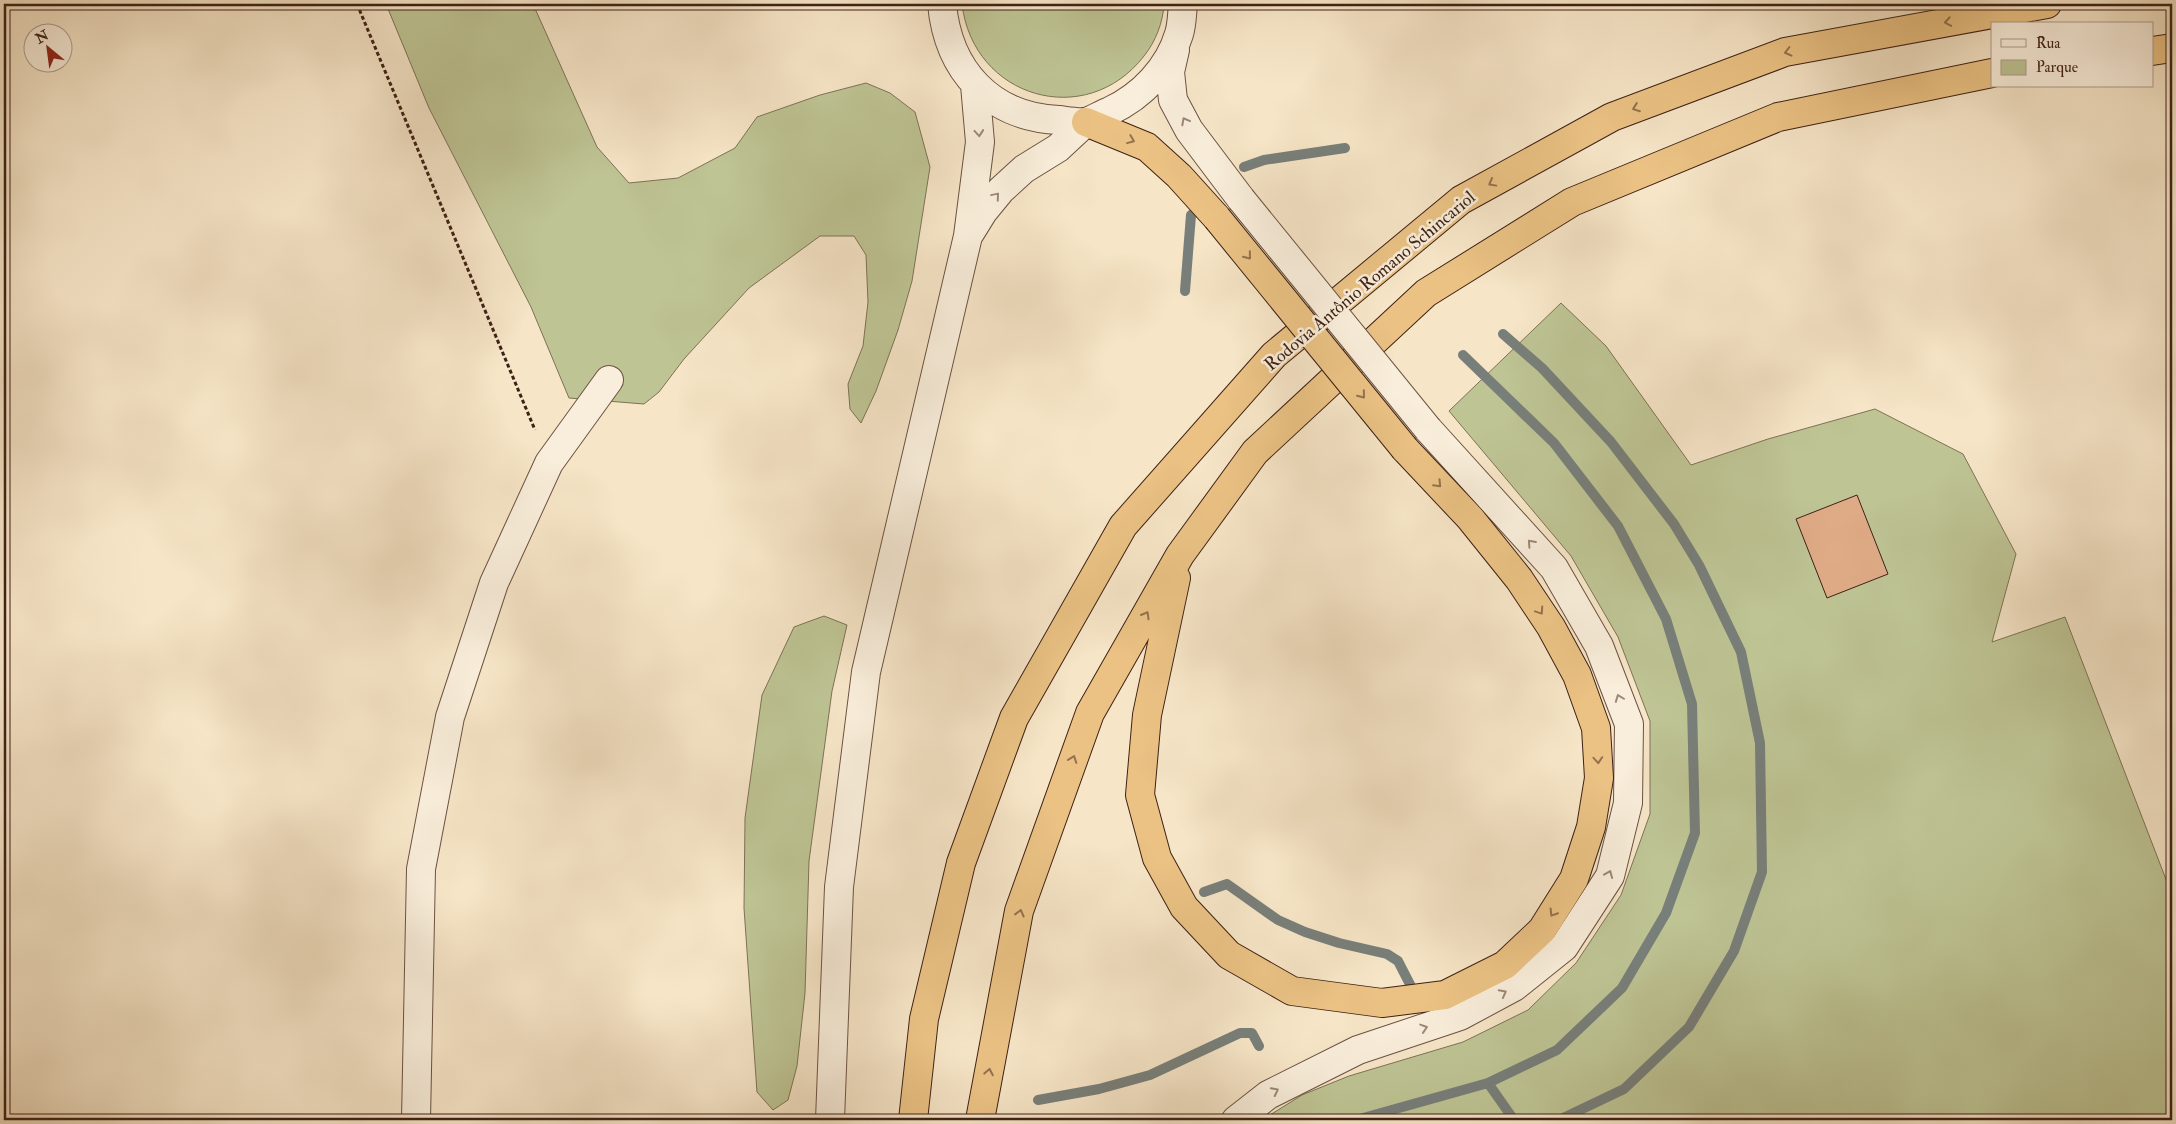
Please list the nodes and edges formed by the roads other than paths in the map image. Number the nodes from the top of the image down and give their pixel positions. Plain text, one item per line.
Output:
1 (942, 4) edge
2 (1183, 4) edge
3 (2048, 4) edge
4 (1179, 34) junction
5 (2172, 48) edge
6 (2154, 51) edge
7 (1991, 73) edge
8 (975, 85) junction
9 (1086, 122) junction
10 (968, 236) junction
11 (609, 380) dead end
12 (1180, 555) junction
13 (416, 1120) edge
14 (830, 1120) edge
15 (913, 1120) edge
16 (980, 1120) edge
17 (1236, 1120) edge

1 - 8 street
2 - 4 street
3 -> 15 highway, Rodovia Antônio Romano Schincariol
4 - 9 street
17 -> 4 street, bridge
5 - 6 highway
7 - 12 highway
8 - 9 street
8 -> 10 street
10 -> 9 street
9 -> 12 highway, bridge
10 - 14 street
11 - 13 street
16 -> 12 highway

